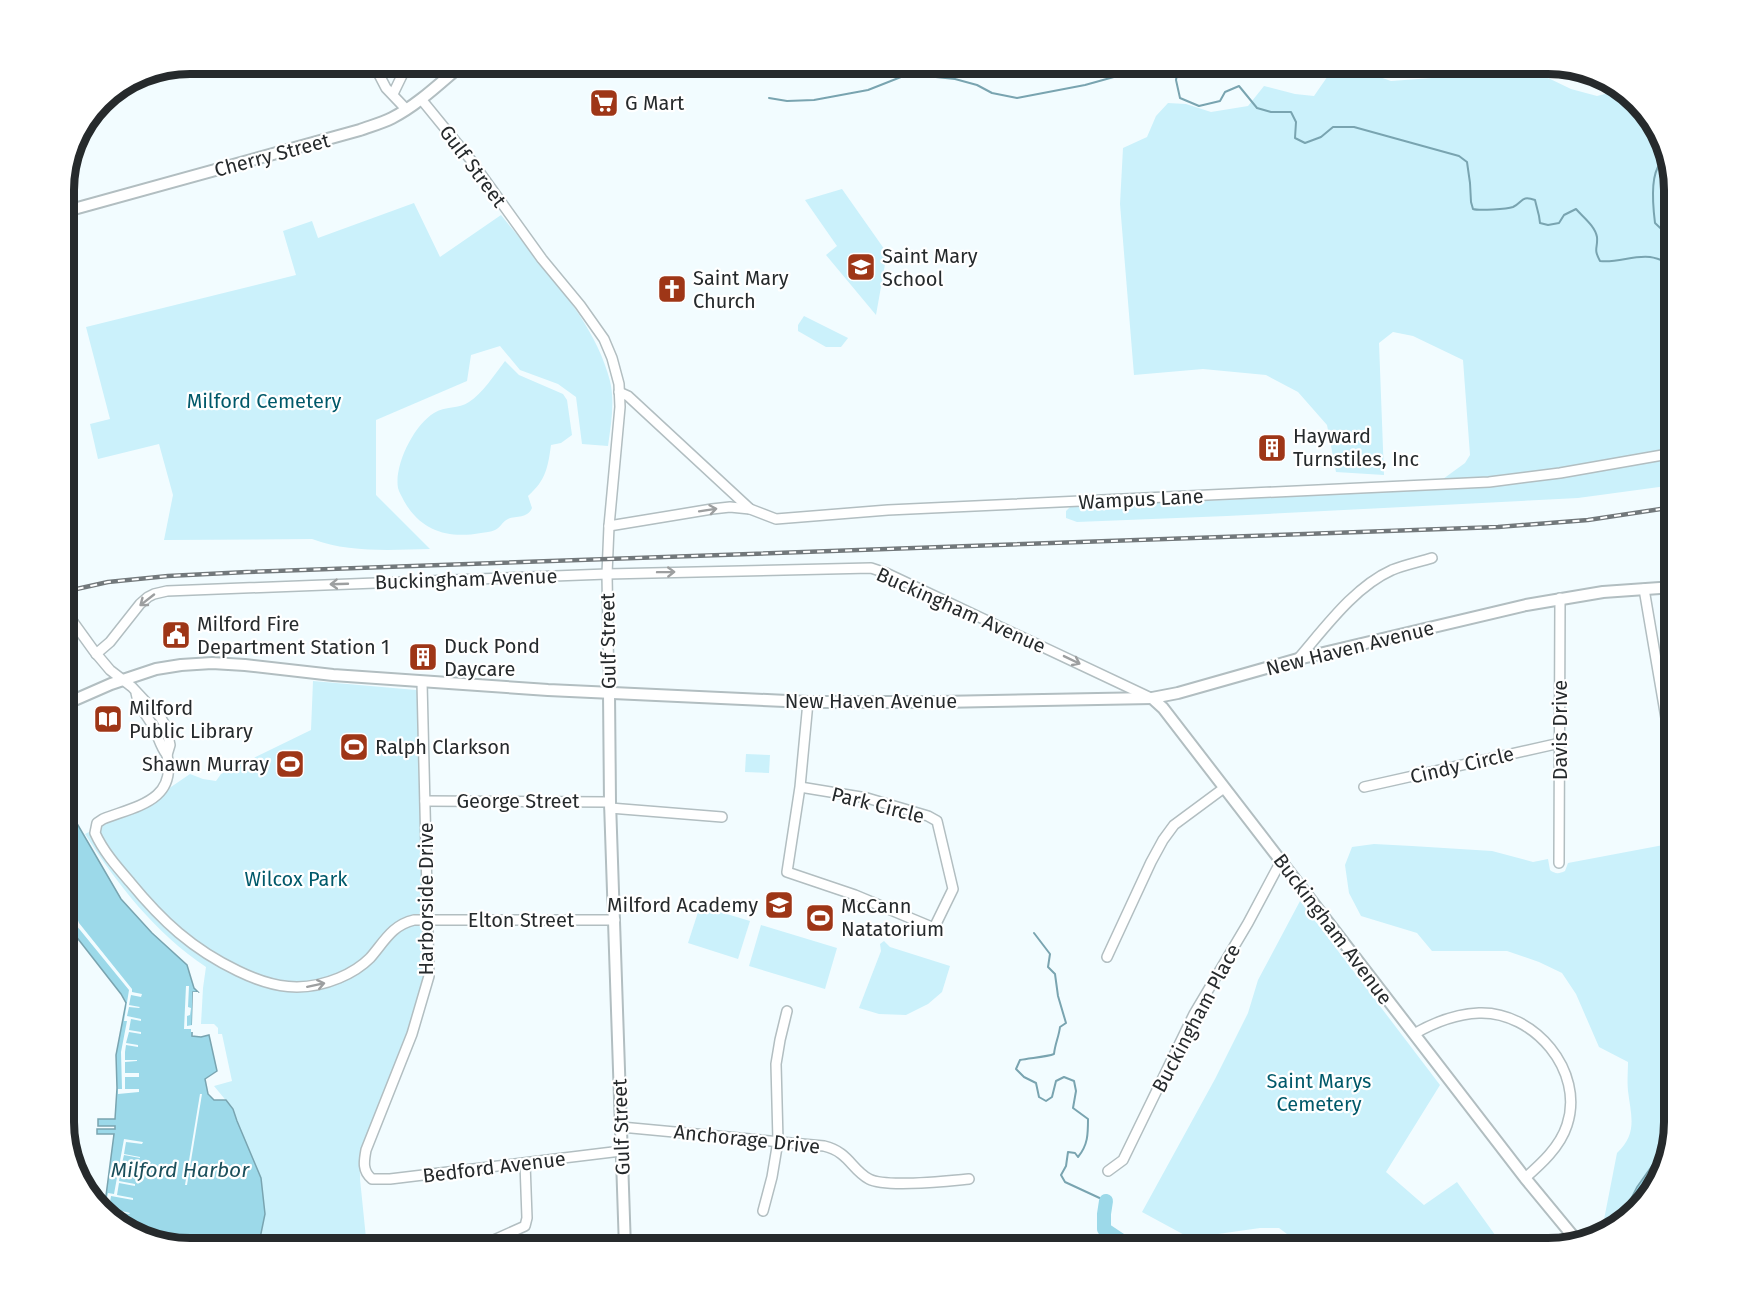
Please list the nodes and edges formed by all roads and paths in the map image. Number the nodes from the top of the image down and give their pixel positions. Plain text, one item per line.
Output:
1 (378, 74) edge
2 (403, 74) edge
3 (451, 74) edge
4 (393, 94) junction
5 (421, 99) junction
6 (406, 109) junction
7 (74, 210) edge
8 (620, 392) junction
9 (1664, 455) edge
10 (750, 509) junction
11 (609, 526) junction
12 (1432, 558) dead end
13 (608, 574) junction
14 (1664, 588) edge
15 (1644, 589) junction
16 (1560, 598) junction
17 (74, 623) edge
18 (96, 654) junction
19 (1298, 659) junction
20 (124, 680) junction
21 (422, 682) junction
22 (609, 693) junction
23 (1152, 698) junction
24 (74, 700) edge
25 (808, 702) junction
26 (1664, 706) edge
27 (1560, 743) junction
28 (800, 787) junction
29 (1364, 787) dead end
30 (1224, 788) junction
31 (425, 801) junction
32 (610, 805) junction
33 (722, 817) dead end
34 (1281, 861) junction
35 (1559, 863) dead end
36 (428, 920) junction
37 (615, 920) junction
38 (1107, 957) dead end
39 (787, 1011) dead end
40 (1414, 1034) junction
41 (621, 1127) junction
42 (778, 1141) junction
43 (621, 1151) junction
44 (525, 1163) junction
45 (1108, 1171) dead end
46 (368, 1176) joint
47 (1525, 1178) junction
48 (969, 1179) dead end
49 (763, 1211) dead end
50 (1572, 1235) edge
51 (498, 1238) edge
52 (625, 1238) edge

1 - 4 street
2 - 4 street
3 - 5 main road, Cherry Street
4 - 6 street
5 - 6 main road, Cherry Street
5 - 8 street, Gulf Street
6 - 7 main road, Cherry Street
8 - 10 street
8 - 11 street, Gulf Street
9 - 10 street, Wampus Lane
11 -> 10 street, Wampus Lane
11 - 13 street, Gulf Street
12 - 19 street
13 -> 18 street, Buckingham Avenue
13 - 22 street, Gulf Street
13 -> 23 street, Buckingham Avenue
14 - 15 main road, New Haven Avenue
15 - 16 main road, New Haven Avenue
15 - 26 street
16 - 19 main road, New Haven Avenue
16 - 27 street, Davis Drive
17 - 18 street
18 - 20 street
19 - 23 main road, New Haven Avenue
20 - 21 main road, New Haven Avenue
20 - 24 main road, New Haven Avenue
20 -> 36 street, Elton Street
21 - 22 main road, New Haven Avenue
21 - 31 street, Harborside Drive
22 - 25 main road, New Haven Avenue
22 - 32 main road, Gulf Street
23 - 25 main road, New Haven Avenue
23 - 30 main road, Buckingham Avenue
25 - 28 street
27 - 29 street, Cindy Circle
27 - 35 street, Davis Drive
28 - 28 street, Park Circle
30 - 34 main road, Buckingham Avenue
30 - 38 street
31 - 32 street, George Street
31 - 36 street, Harborside Drive
32 - 33 street, George Street
32 - 37 main road, Gulf Street
34 - 40 main road, Buckingham Avenue
34 - 45 street, Buckingham Place
36 - 37 street, Elton Street
36 - 46 street, Harborside Drive
37 - 41 main road, Gulf Street
39 - 42 street
40 - 47 main road, Buckingham Avenue
40 - 47 street
41 - 42 street, Anchorage Drive
41 - 43 main road, Gulf Street
42 - 48 street, Anchorage Drive
42 - 49 street
43 - 44 street, Bedford Avenue
43 - 52 main road, Gulf Street
44 - 46 street, Bedford Avenue
44 - 51 street
47 - 50 main road, Buckingham Avenue

